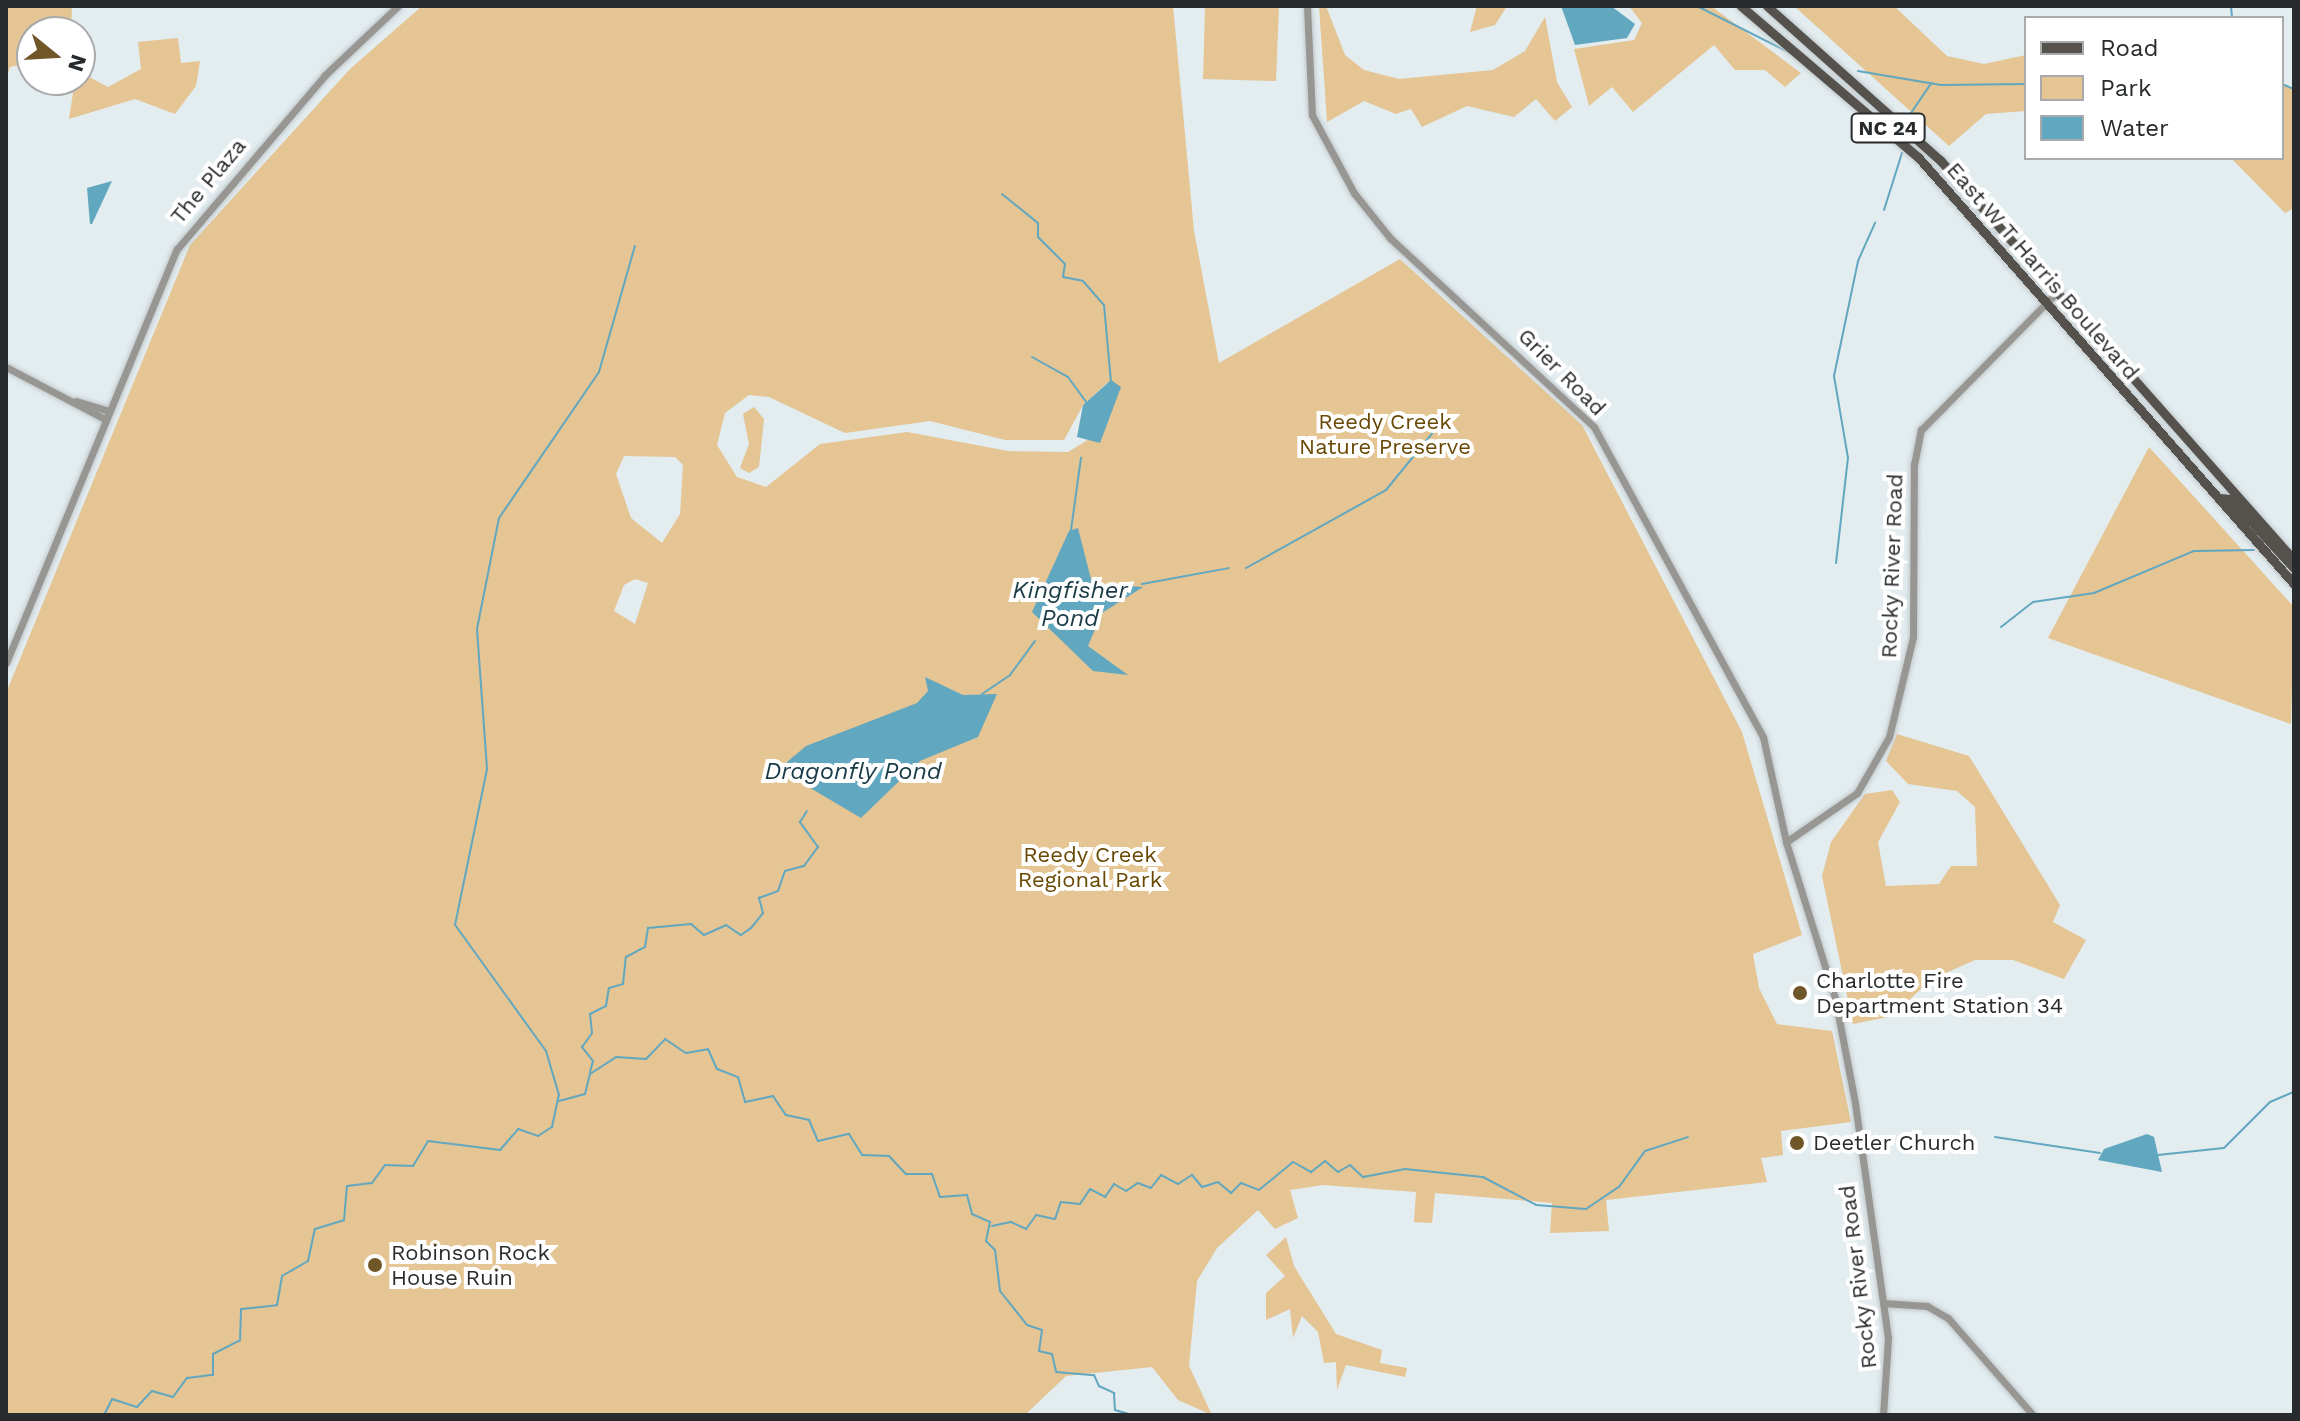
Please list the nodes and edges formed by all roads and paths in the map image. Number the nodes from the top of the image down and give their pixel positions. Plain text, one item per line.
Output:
1 (398, 6) edge
2 (1307, 6) edge
3 (1741, 6) edge
4 (1767, 6) edge
5 (2058, 291) junction
6 (2047, 302) junction
7 (6, 367) edge
8 (76, 401) junction
9 (108, 411) junction
10 (105, 419) junction
11 (2219, 498) junction
12 (2294, 560) edge
13 (2294, 568) edge
14 (2294, 584) edge
15 (6, 663) edge
16 (1782, 821) junction
17 (1806, 832) junction
18 (1786, 842) junction
19 (1883, 1303) junction
20 (1883, 1415) edge
21 (2033, 1415) edge

1 - 9 street, The Plaza
2 - 16 street, Grier Road
3 - 6 main road, East W T Harris Boulevard / NC 24
4 - 5 main road, East W T Harris Boulevard / NC 24
5 - 6 street, Rocky River Road
5 - 12 main road, East W T Harris Boulevard / NC 24
6 - 11 main road, East W T Harris Boulevard / NC 24
6 - 17 street, Rocky River Road
7 - 8 street
8 - 9 street
8 - 10 street
9 - 10 street, The Plaza
10 - 15 street, The Plaza
11 - 13 main road
11 - 14 main road, East W T Harris Boulevard / NC 24
16 - 17 street
16 - 18 street, Grier Road
17 - 18 street, Rocky River Road
18 - 19 street, Rocky River Road
19 - 20 street, Rocky River Road
19 - 21 street

